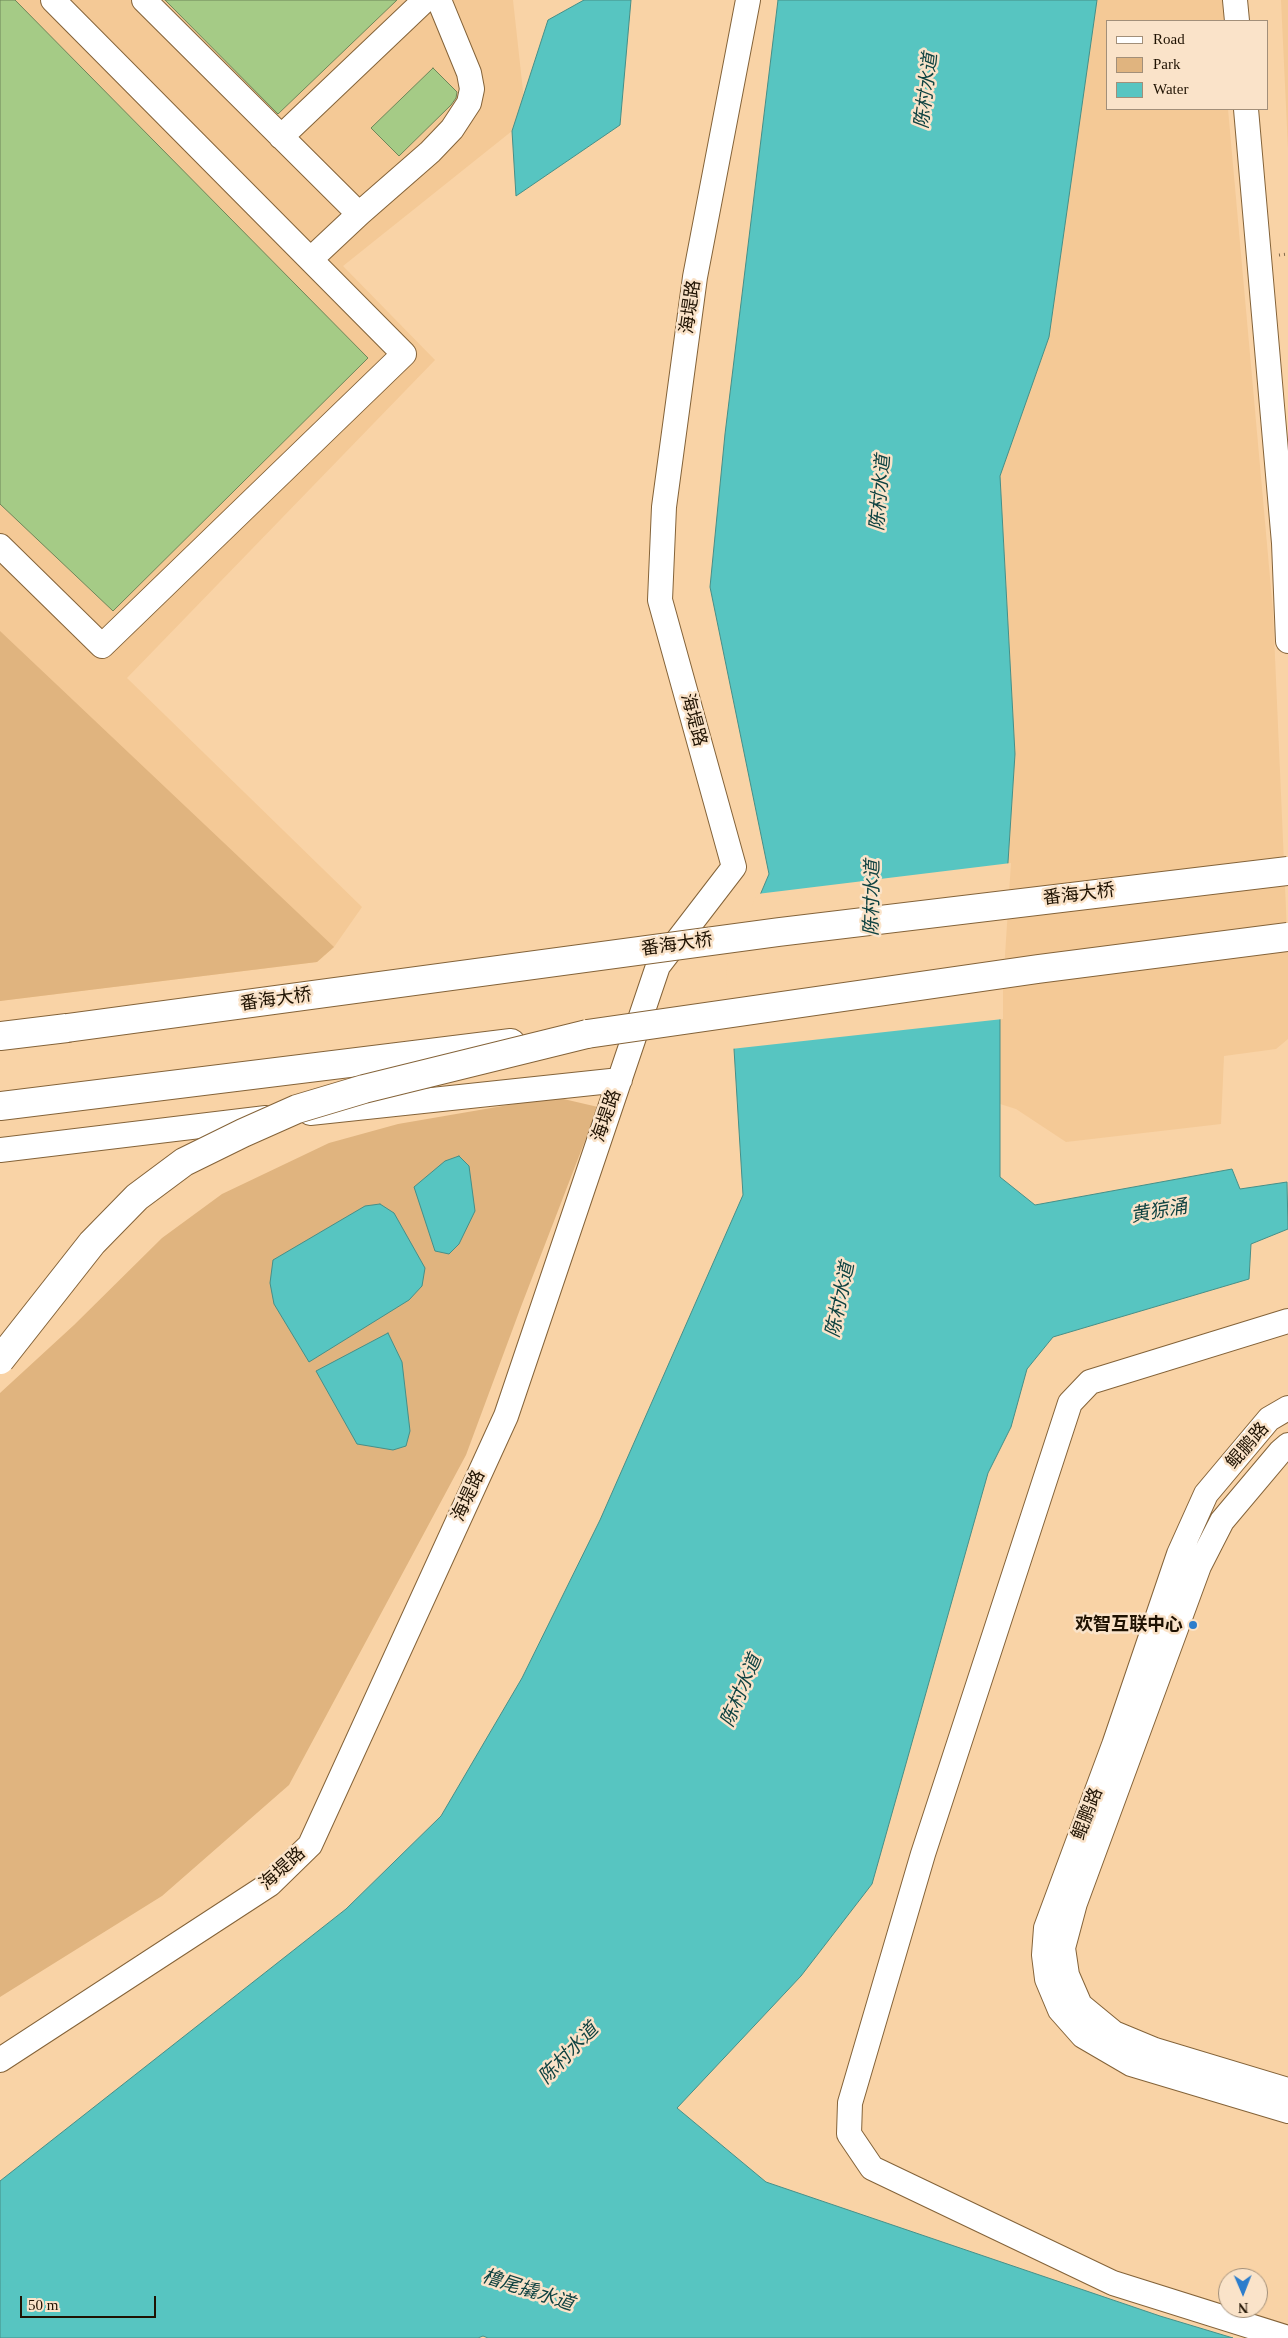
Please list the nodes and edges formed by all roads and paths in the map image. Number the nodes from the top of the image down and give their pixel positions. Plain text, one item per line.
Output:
1 (53, 0) edge
2 (144, 0) edge
3 (425, 0) edge
4 (439, 0) edge
5 (748, 0) edge
6 (1235, 0) edge
7 (1237, 20) edge
8 (1246, 110) edge
9 (282, 137) junction
10 (359, 214) junction
11 (311, 259) junction
12 (0, 546) edge
13 (1288, 640) edge
14 (1288, 871) edge
15 (1288, 937) edge
16 (587, 1034) junction
17 (0, 1036) edge
18 (620, 1080) junction
19 (0, 1106) edge
20 (0, 1150) edge
21 (1288, 1321) edge
22 (0, 1360) edge
23 (1288, 1408) edge
24 (1288, 1445) edge
25 (0, 2060) edge
26 (1288, 2090) edge
27 (1288, 2112) edge
28 (1288, 2338) edge

1 - 11 street
2 - 9 street
3 - 9 street
4 - 10 street
5 - 18 street, 海堤路
6 - 7 street
8 - 13 street
9 - 10 street
10 - 11 street
11 - 12 street
14 - 17 main road, 番海大桥, bridge
15 - 16 main road, bridge
16 - 19 main road, bridge
16 - 22 main road, bridge
18 - 20 street
18 - 25 street, 海堤路
21 - 28 street
23 - 27 street, 鲲鹏路
24 - 26 street, 鲲鹏路

